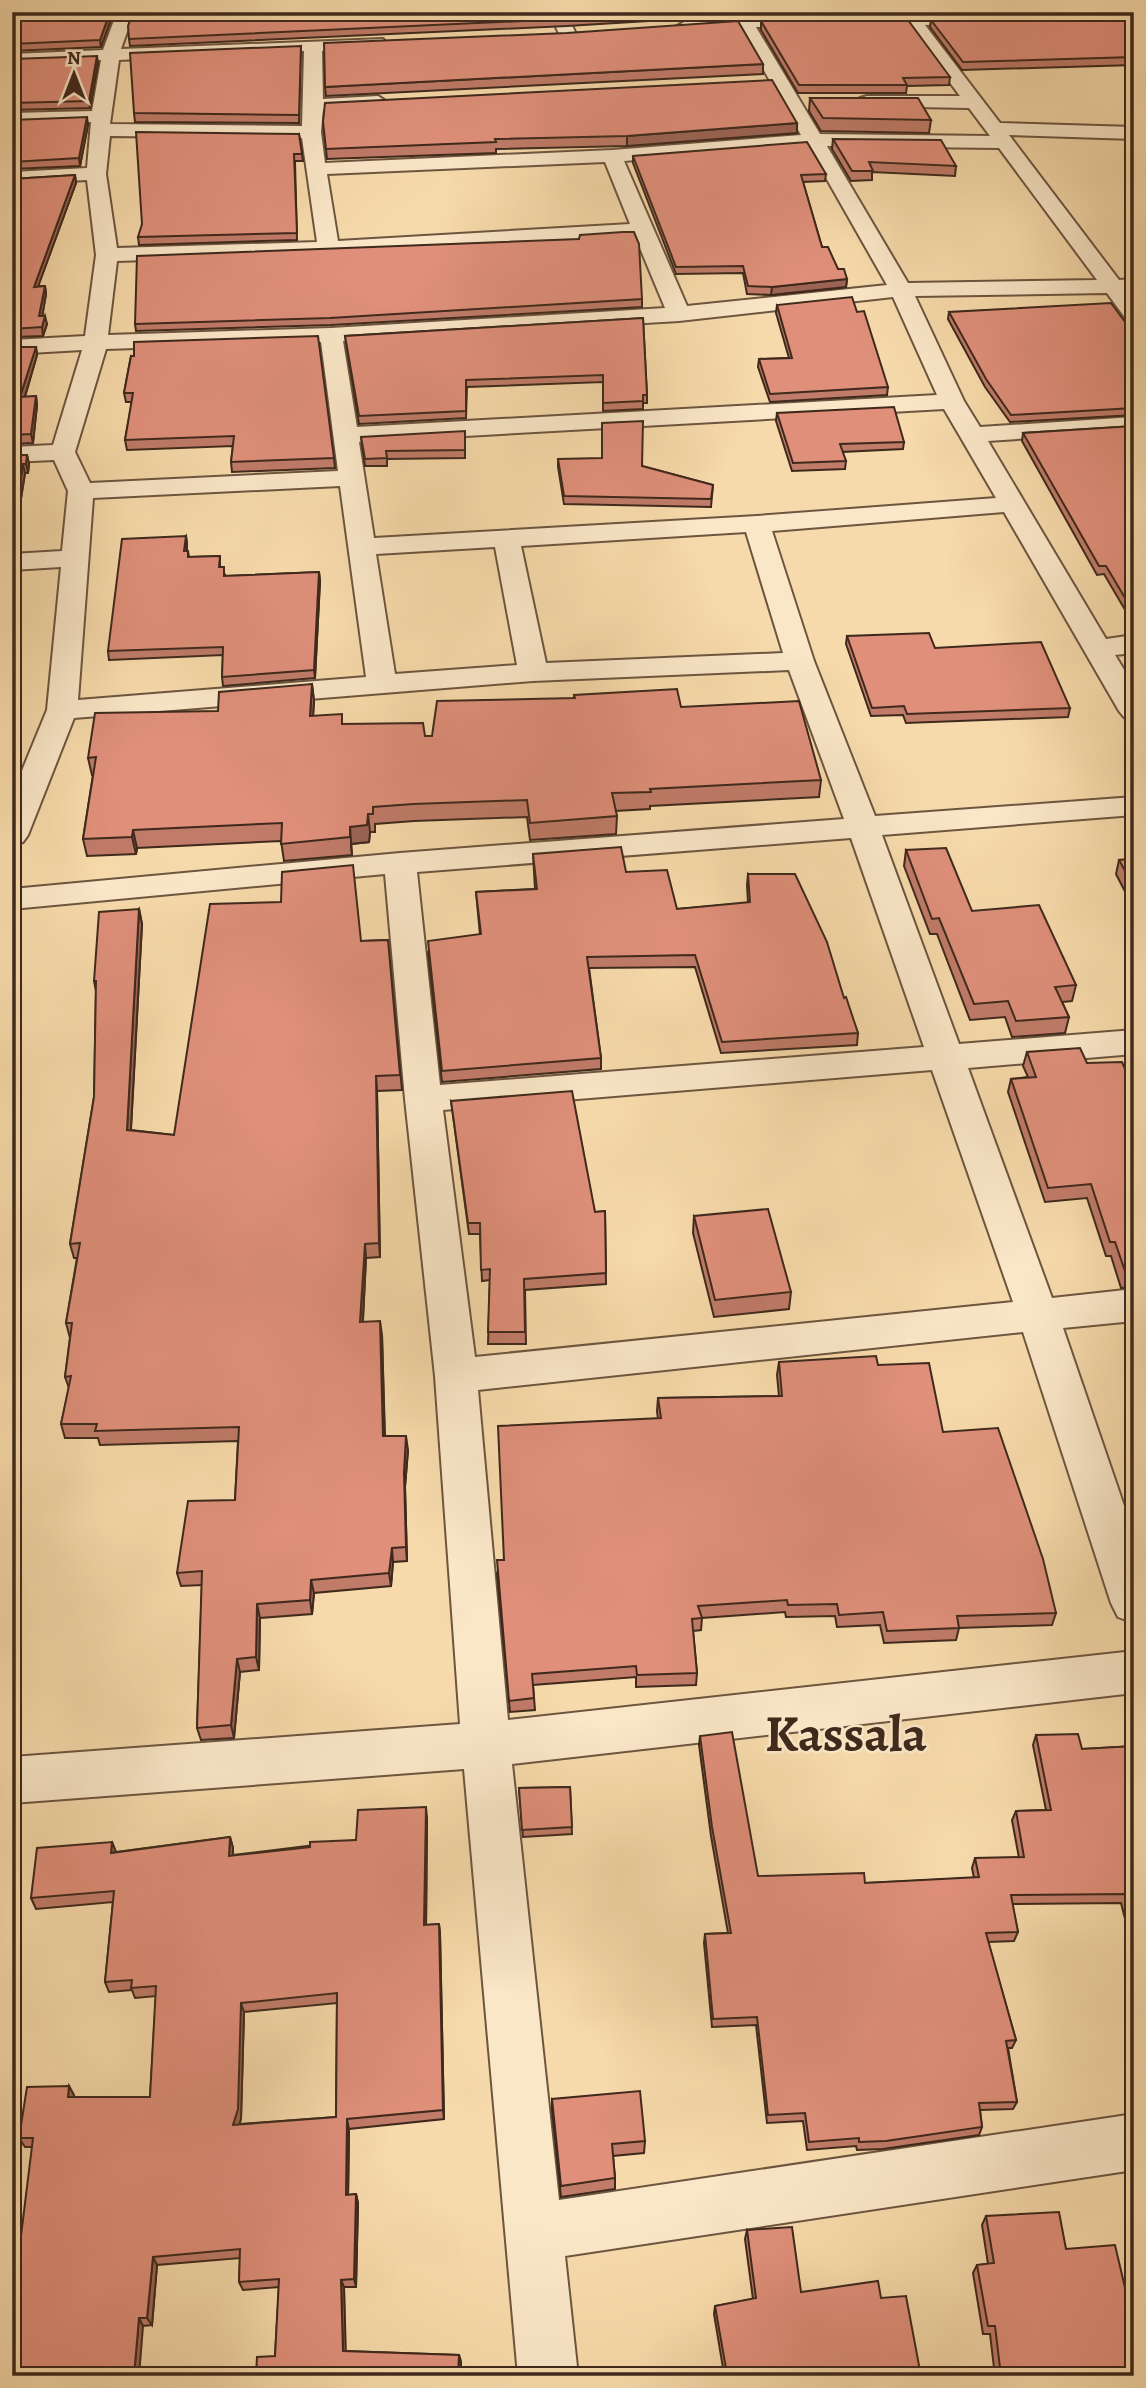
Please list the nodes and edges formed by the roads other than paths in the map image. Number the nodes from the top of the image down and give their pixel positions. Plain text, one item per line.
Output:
1 (127, 12) edge
2 (557, 12) edge
3 (1094, 12) edge
4 (741, 17) edge
5 (913, 21) junction
6 (662, 28) edge
7 (567, 34) edge
8 (393, 42) edge
9 (313, 46) junction
10 (111, 53) junction
11 (12, 59) edge
12 (396, 101) edge
13 (792, 102) junction
14 (818, 102) edge
15 (844, 102) edge
16 (974, 102) junction
17 (314, 105) junction
18 (12, 119) edge
19 (101, 123) junction
20 (311, 132) junction
21 (1134, 133) edge
22 (999, 136) junction
23 (815, 139) junction
24 (612, 156) junction
25 (316, 169) junction
26 (96, 174) junction
27 (12, 178) edge
28 (643, 229) junction
29 (328, 248) junction
30 (107, 255) junction
31 (1124, 287) edge
32 (901, 290) junction
33 (679, 314) junction
34 (1134, 314) edge
35 (331, 335) junction
36 (96, 342) junction
37 (12, 347) edge
38 (952, 401) junction
39 (1134, 424) edge
40 (347, 435) junction
41 (972, 435) junction
42 (63, 452) junction
43 (12, 454) edge
44 (353, 478) junction
45 (81, 491) junction
46 (1012, 504) junction
47 (757, 524) junction
48 (506, 538) junction
49 (363, 547) junction
50 (74, 558) junction
51 (12, 562) edge
52 (1134, 645) edge
53 (1098, 648) junction
54 (800, 661) junction
55 (533, 672) junction
56 (382, 685) junction
57 (62, 710) junction
58 (1134, 712) edge
59 (1134, 806) edge
60 (863, 826) junction
61 (12, 835) edge
62 (400, 863) junction
63 (12, 899) edge
64 (1134, 1042) edge
65 (944, 1057) junction
66 (423, 1099) junction
67 (1134, 1305) edge
68 (1038, 1315) junction
69 (456, 1376) junction
70 (1134, 1603) edge
71 (1134, 1672) edge
72 (486, 1745) junction
73 (12, 1780) edge
74 (1134, 2142) edge
75 (534, 2232) junction
76 (548, 2376) edge

1 - 10 street
2 - 7 street
3 - 5 street
4 - 5 street
4 - 6 street
4 - 13 street
5 - 16 street
8 - 9 street
9 - 10 street
9 - 17 street
10 - 11 street
10 - 19 street
12 - 17 street
13 - 14 street
13 - 23 street
15 - 16 street
16 - 22 street
17 - 20 street
18 - 19 street
19 - 20 street
19 - 26 street
20 - 25 street
21 - 22 street
22 - 23 street
22 - 31 street
23 - 24 street
23 - 32 street
24 - 25 street
24 - 28 street
25 - 29 street
26 - 27 street
26 - 30 street
28 - 29 street
28 - 33 street
29 - 30 street
30 - 36 street
31 - 32 street
31 - 34 street
32 - 33 street
32 - 38 street
33 - 35 street
35 - 36 street
35 - 40 street
36 - 37 street
36 - 42 street
38 - 40 street
38 - 41 street
39 - 41 street
40 - 44 street
41 - 46 street
42 - 43 street
42 - 45 street
44 - 45 street
44 - 49 street
45 - 50 street
46 - 47 street
46 - 53 street
47 - 48 street
47 - 54 street
48 - 49 street
48 - 55 street
49 - 56 street
50 - 51 street
50 - 57 street
52 - 53 street
53 - 58 street
54 - 55 street
54 - 60 street
55 - 56 street
56 - 57 street
57 - 61 street
59 - 60 street
60 - 62 street
60 - 65 street
62 - 63 street
62 - 66 street
64 - 65 street
65 - 66 street
65 - 68 street
66 - 69 street
67 - 68 street
68 - 69 street
68 - 70 street
69 - 72 street
71 - 72 street
72 - 73 street
72 - 75 street
74 - 75 street
75 - 76 street

